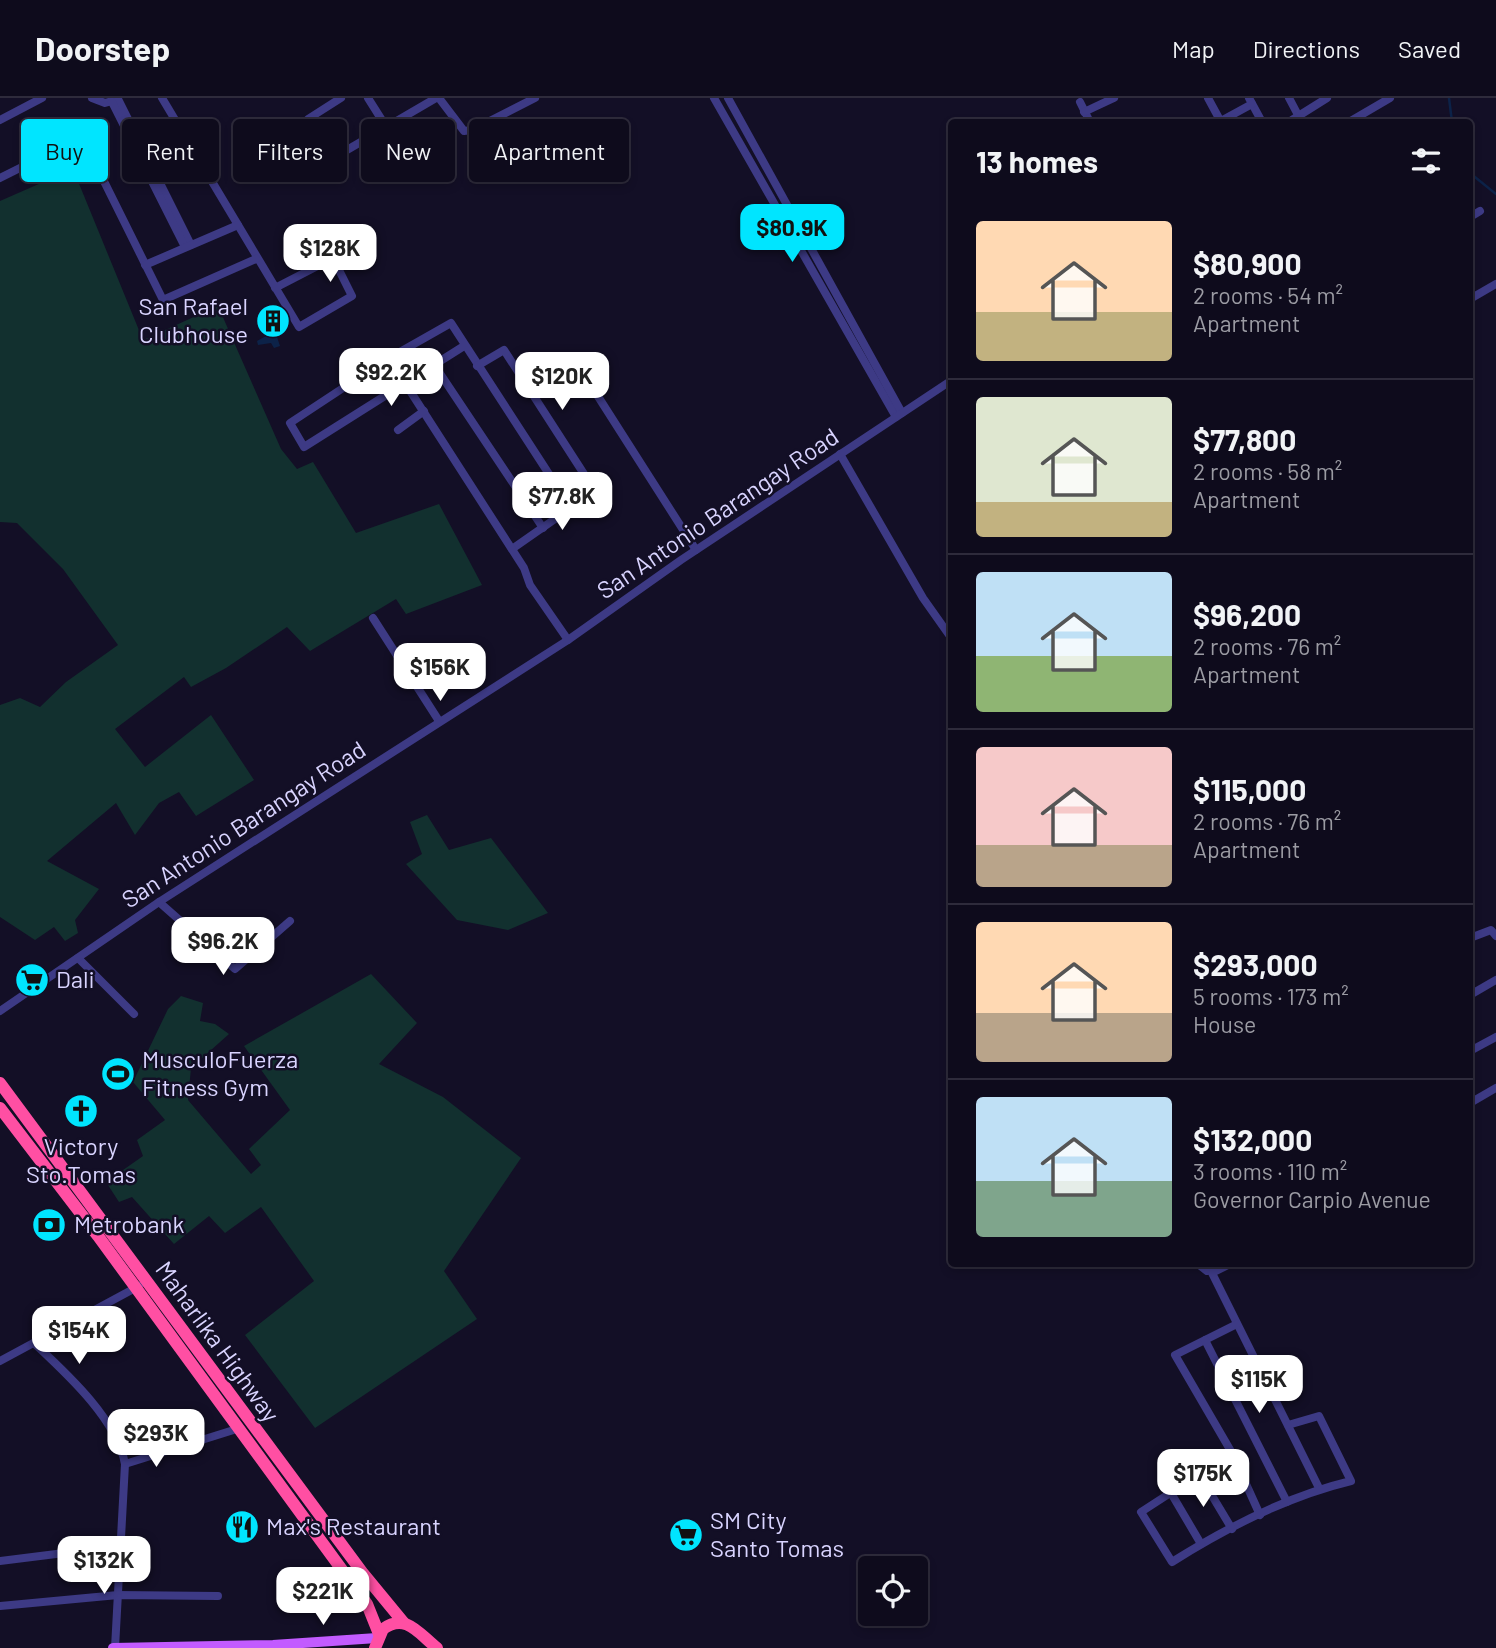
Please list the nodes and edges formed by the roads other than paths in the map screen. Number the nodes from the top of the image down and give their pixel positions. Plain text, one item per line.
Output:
1 (42, 98) edge
2 (92, 98) edge
3 (162, 98) edge
4 (341, 98) edge
5 (368, 98) edge
6 (437, 98) edge
7 (535, 98) edge
8 (714, 98) edge
9 (728, 98) edge
10 (1114, 98) edge
11 (1208, 98) edge
12 (1289, 98) edge
13 (1327, 98) edge
14 (1390, 98) edge
15 (117, 100) edge
16 (419, 101) edge
17 (1250, 101) edge
18 (1080, 102) dead end
19 (1084, 112) junction
20 (308, 119) dead end
21 (381, 119) edge
22 (394, 119) edge
23 (1088, 119) edge
24 (1218, 119) edge
25 (1224, 119) edge
26 (1260, 119) edge
27 (1354, 119) edge
28 (0, 120) edge
29 (0, 178) edge
30 (1480, 211) dead end
31 (1473, 214) edge
32 (238, 225) junction
33 (188, 246) junction
34 (256, 259) junction
35 (145, 265) junction
36 (1496, 284) edge
37 (275, 288) junction
38 (1473, 297) edge
39 (464, 346) junction
40 (435, 366) junction
41 (477, 366) junction
42 (405, 383) junction
43 (948, 383) edge
44 (592, 387) dead end
45 (425, 411) junction
46 (899, 415) junction
47 (398, 430) dead end
48 (840, 454) junction
49 (571, 508) junction
50 (543, 528) junction
51 (512, 549) junction
52 (696, 550) junction
53 (373, 618) dead end
54 (948, 633) edge
55 (568, 640) junction
56 (439, 721) junction
57 (159, 902) junction
58 (290, 922) dead end
59 (1496, 936) edge
60 (1473, 937) edge
61 (78, 958) junction
62 (1496, 980) edge
63 (1473, 993) edge
64 (0, 1012) edge
65 (134, 1014) dead end
66 (1496, 1037) edge
67 (1473, 1049) edge
68 (0, 1083) edge
69 (1496, 1088) edge
70 (1473, 1100) edge
71 (0, 1108) edge
72 (1224, 1267) edge
73 (141, 1284) junction
74 (1237, 1324) junction
75 (1205, 1340) junction
76 (34, 1343) junction
77 (0, 1361) edge
78 (1288, 1425) junction
79 (240, 1428) junction
80 (1232, 1453) junction
81 (125, 1464) junction
82 (1199, 1474) junction
83 (1319, 1488) junction
84 (1171, 1493) junction
85 (1287, 1502) junction
86 (1260, 1515) junction
87 (1232, 1529) junction
88 (1201, 1544) junction
89 (120, 1546) junction
90 (0, 1561) edge
91 (118, 1595) junction
92 (218, 1596) dead end
93 (0, 1606) edge
94 (404, 1623) junction
95 (420, 1633) junction
96 (377, 1640) edge
97 (278, 1647) edge
98 (114, 1648) edge
99 (424, 1648) edge
100 (437, 1648) edge

1 - 28 street
2 - 15 street
3 - 32 street
4 - 20 street
5 - 21 street
6 - 7 street
6 - 16 street
8 - 46 street
9 - 46 street
10 - 19 street
11 - 24 street
12 - 13 street
14 - 27 street
15 - 33 street
16 - 22 street
17 - 25 street
17 - 26 street
18 - 19 street
19 - 23 street
29 - 35 street
30 - 31 street
32 - 33 street
32 - 34 street
33 - 35 street
34 - 35 street
34 - 37 street
36 - 38 street
37 - 37 street
39 - 40 street
39 - 41 street
39 - 42 street
40 - 42 street
40 - 50 street
41 - 49 street
41 - 49 street
42 - 45 street
43 - 46 street, San Antonio Barangay Road
44 - 52 street
45 - 47 street
45 - 51 street
46 - 48 street, San Antonio Barangay Road
48 - 52 street, San Antonio Barangay Road
48 - 54 street
49 - 50 street
50 - 51 street
51 - 55 street
52 - 55 street, San Antonio Barangay Road
53 - 56 street
55 - 56 street, San Antonio Barangay Road
56 - 57 street, San Antonio Barangay Road
57 - 58 street
57 - 61 street, San Antonio Barangay Road
59 - 60 street
61 - 64 street, San Antonio Barangay Road
61 - 65 street
62 - 63 street
66 - 67 street
68 - 73 highway, Maharlika Highway
69 - 70 street
71 - 73 highway, Maharlika Highway
72 - 74 street
73 - 76 street
73 - 79 highway, Maharlika Highway
73 - 94 highway, Maharlika Highway
74 - 75 street
74 - 78 street
75 - 80 street
75 - 85 street
76 - 77 street
76 - 81 street
78 - 83 street
78 - 83 street
79 - 81 street
79 - 96 highway, Maharlika Highway
80 - 82 street
80 - 86 street
81 - 89 street
82 - 84 street
82 - 87 street
83 - 85 street
84 - 88 street
84 - 88 street
85 - 86 street
86 - 87 street
87 - 88 street
89 - 90 street
89 - 91 street
91 - 92 street
91 - 93 street
91 - 98 street
94 - 95 highway, Maharlika Highway
94 - 96 highway
95 - 99 highway
95 - 100 highway
96 - 97 main road
97 - 98 main road

